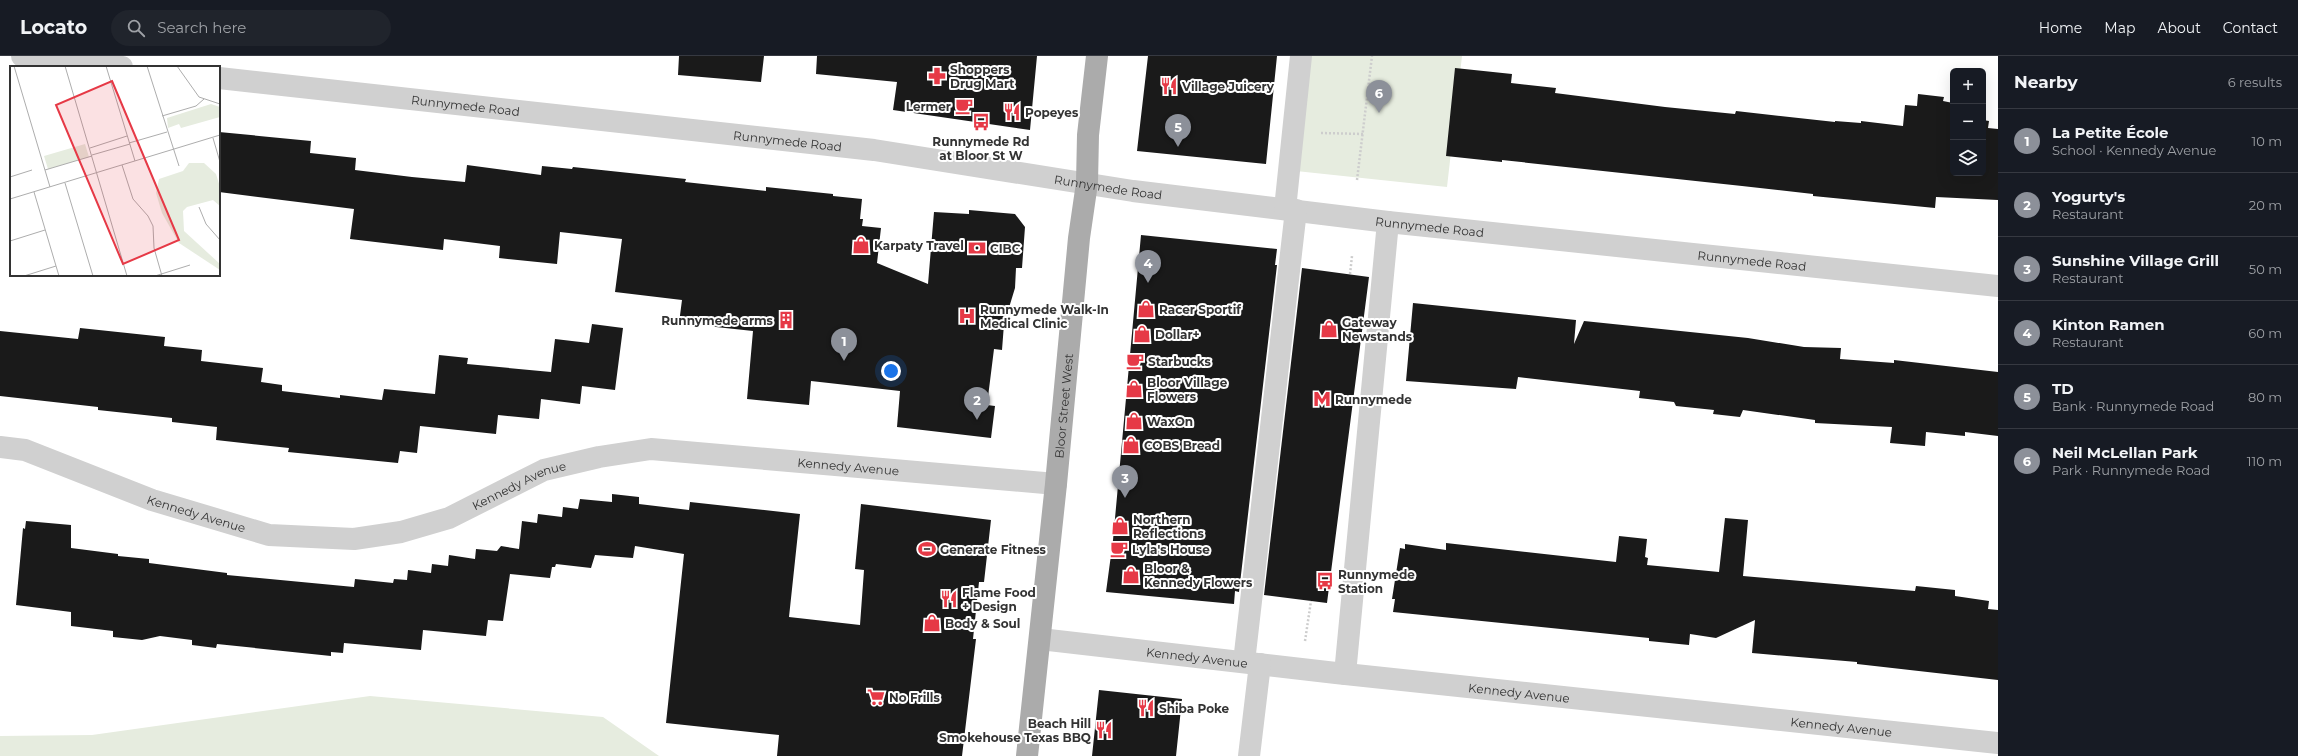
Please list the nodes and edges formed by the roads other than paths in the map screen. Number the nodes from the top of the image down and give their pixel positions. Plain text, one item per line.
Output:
1 (22, 56) edge
2 (1098, 56) edge
3 (1301, 56) edge
4 (113, 66) edge
5 (220, 78) edge
6 (1087, 183) junction
7 (1290, 209) junction
8 (1388, 222) junction
9 (1998, 286) edge
10 (0, 447) edge
11 (1056, 484) junction
12 (1040, 639) junction
13 (1252, 663) junction
14 (1344, 674) junction
15 (1998, 743) edge
16 (1027, 756) edge
17 (1249, 756) edge

1 - 4 street
2 - 6 main road, Bloor Street West
3 - 7 street
5 - 6 street, Runnymede Road
6 - 7 street, Runnymede Road
6 - 11 main road, Bloor Street West
7 - 8 street, Runnymede Road
7 - 13 street
8 - 9 street, Runnymede Road
8 - 14 street
10 - 11 street, Kennedy Avenue
11 - 12 main road, Bloor Street West
12 - 13 street, Kennedy Avenue
12 - 16 main road, Bloor Street West
13 - 14 street, Kennedy Avenue
13 - 17 street
14 - 15 street, Kennedy Avenue

